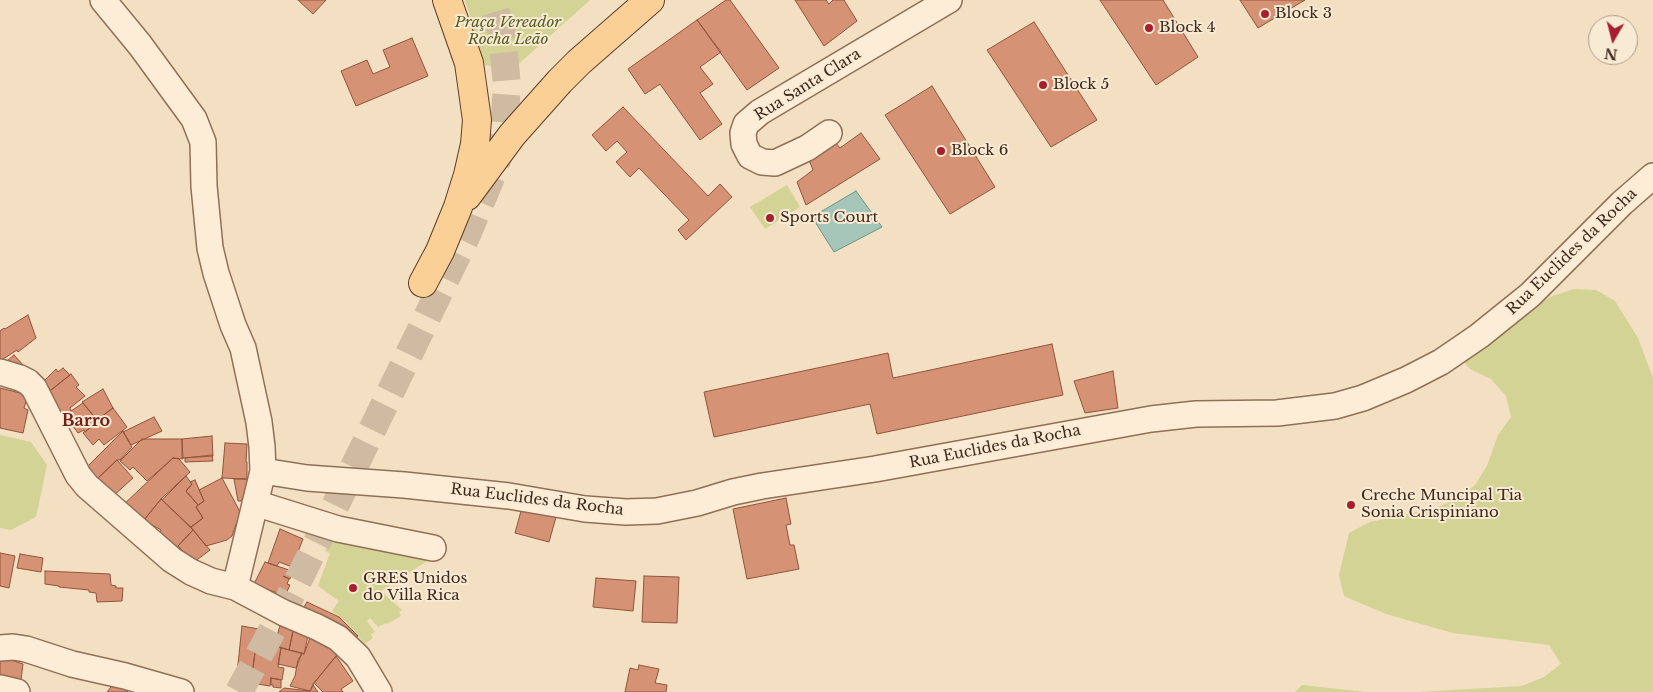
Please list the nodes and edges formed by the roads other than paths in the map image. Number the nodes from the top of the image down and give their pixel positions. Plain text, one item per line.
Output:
1 (103, 0) edge
2 (447, 0) edge
3 (650, 0) edge
4 (949, 0) edge
5 (828, 133) dead end
6 (1653, 176) edge
7 (458, 207) junction
8 (423, 283) dead end
9 (0, 372) edge
10 (263, 471) junction
11 (255, 503) junction
12 (433, 548) dead end
13 (235, 587) junction
14 (0, 648) edge
15 (0, 688) edge
16 (17, 692) edge
17 (182, 692) edge
18 (379, 692) edge

1 - 10 street
2 - 7 main road
3 - 7 main road
4 - 5 street, Rua Santa Clara
6 - 10 street, Rua Euclides da Rocha
7 - 8 main road
9 - 13 street
10 - 11 street
11 - 12 street
11 - 13 street
13 - 18 street
14 - 17 street
15 - 16 street

